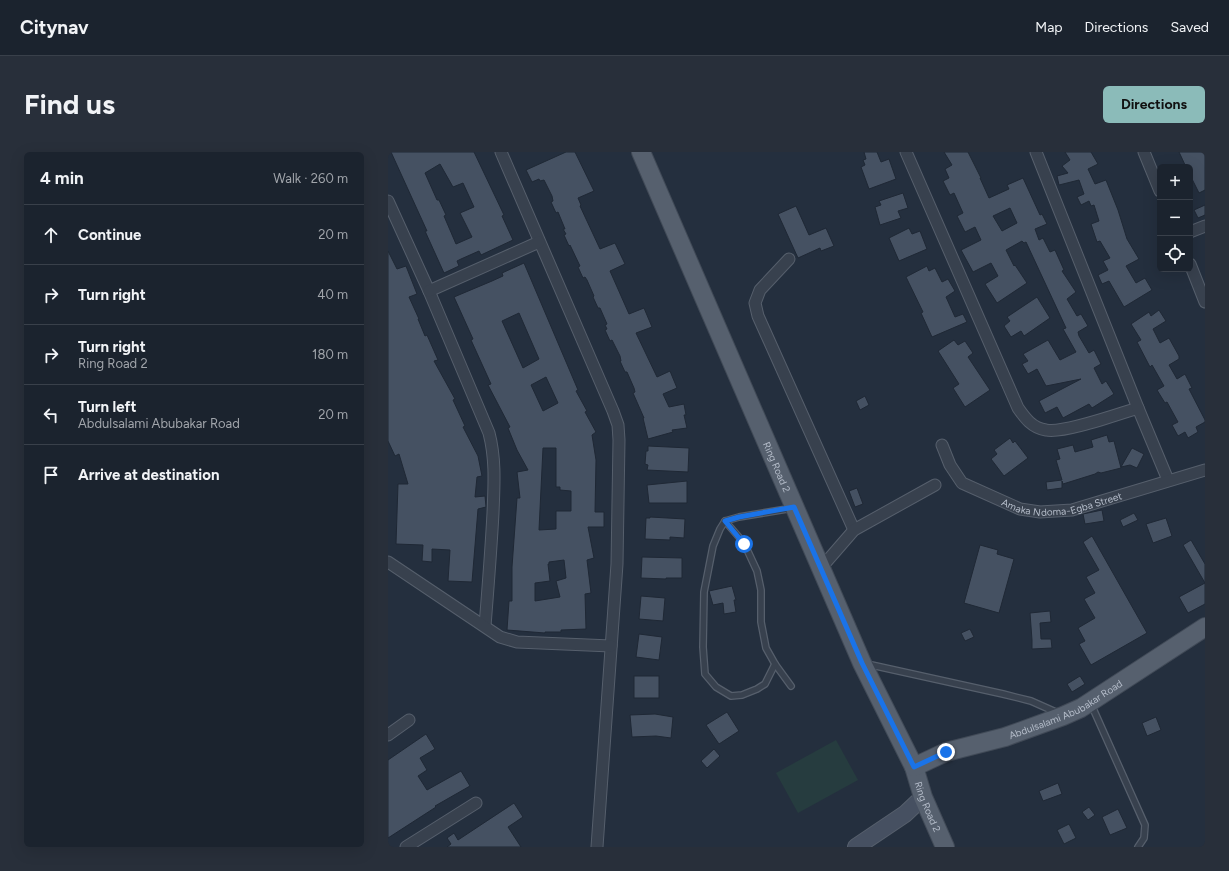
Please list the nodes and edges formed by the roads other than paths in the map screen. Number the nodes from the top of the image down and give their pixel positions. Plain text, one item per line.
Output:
1 (501, 152) edge
2 (641, 152) edge
3 (906, 152) edge
4 (1036, 152) edge
5 (1144, 152) edge
6 (1157, 184) edge
7 (388, 201) edge
8 (1205, 226) edge
9 (1193, 231) edge
10 (539, 242) junction
11 (789, 259) dead end
12 (1193, 272) edge
13 (429, 291) junction
14 (1205, 302) edge
15 (1138, 408) junction
16 (942, 445) dead end
17 (1205, 470) edge
18 (1168, 480) junction
19 (935, 485) dead end
20 (794, 507) junction
21 (725, 521) junction
22 (854, 530) junction
23 (388, 562) edge
24 (821, 568) junction
25 (485, 626) junction
26 (1205, 628) edge
27 (611, 646) junction
28 (862, 663) junction
29 (775, 664) junction
30 (791, 686) dead end
31 (1090, 702) junction
32 (1063, 716) junction
33 (410, 720) dead end
34 (388, 735) edge
35 (914, 767) junction
36 (922, 797) junction
37 (476, 803) dead end
38 (406, 847) edge
39 (598, 847) edge
40 (856, 847) edge
41 (945, 847) edge
42 (1138, 847) edge

1 - 10 street
2 - 20 main road, Ring Road 2
3 - 15 street
4 - 15 street
5 - 6 street
7 - 13 street
8 - 9 street
10 - 13 street
10 - 27 street
11 - 22 street
12 - 14 street
13 - 25 street
15 - 18 street
16 - 18 street, Amaka Ndoma-Egba Street
17 - 18 street, Amaka Ndoma-Egba Street
19 - 22 street
20 - 21 lane
20 - 24 main road, Ring Road 2
21 - 29 lane
21 - 29 lane
22 - 24 street
23 - 25 street
24 - 28 main road, Ring Road 2
25 - 27 street
26 - 31 main road, Abdulsalami Abubakar Road
27 - 39 street
28 - 32 lane
28 - 35 main road, Ring Road 2
29 - 30 lane
31 - 32 main road, Abdulsalami Abubakar Road
31 - 42 lane
32 - 35 main road, Abdulsalami Abubakar Road
33 - 34 street
35 - 36 main road, Ring Road 2
36 - 40 street
36 - 41 main road, Ring Road 2
37 - 38 street

